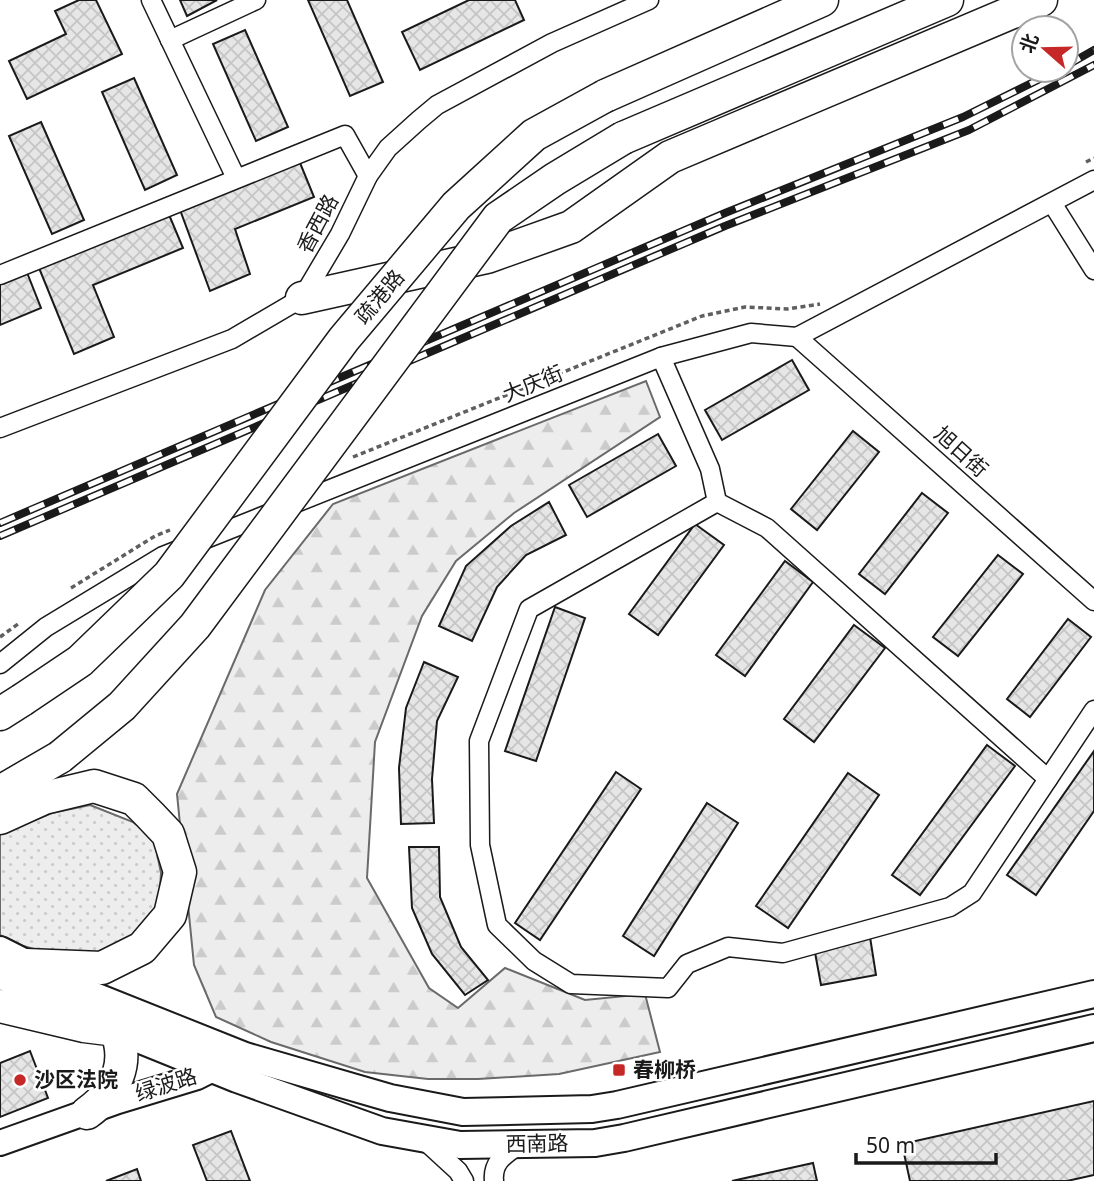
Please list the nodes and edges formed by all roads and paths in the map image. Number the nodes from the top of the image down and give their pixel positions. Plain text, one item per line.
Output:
1 (151, 0) edge
2 (256, 0) edge
3 (649, 0) edge
4 (822, 0) edge
5 (947, 0) edge
6 (1041, 0) edge
7 (170, 40) junction
8 (368, 176) junction
9 (236, 178) junction
10 (1094, 180) edge
11 (1052, 202) junction
12 (1094, 270) edge
13 (0, 275) edge
14 (302, 298) junction
15 (797, 337) junction
16 (661, 357) junction
17 (0, 428) edge
18 (717, 502) junction
19 (1094, 601) edge
20 (0, 664) edge
21 (7, 708) edge
22 (1094, 710) edge
23 (60, 757) junction
24 (1048, 779) junction
25 (0, 783) edge
26 (0, 792) edge
27 (0, 818) edge
28 (9, 963) edge
29 (1094, 994) edge
30 (0, 1006) edge
31 (1094, 1028) edge
32 (116, 1030) junction
33 (1094, 1047) edge
34 (999, 1050) junction
35 (213, 1069) junction
36 (87, 1113) junction
37 (422, 1138) junction
38 (0, 1143) edge
39 (520, 1144) junction
40 (464, 1181) edge
41 (494, 1181) edge

1 - 7 street
2 - 7 street
3 - 8 street, 香西路
4 - 21 highway, 疏港路, bridge
5 - 23 highway, bridge
6 - 14 highway
7 - 9 street
8 - 9 street
8 - 14 street, 香西路
9 - 13 street
10 - 11 street
11 - 12 street
11 - 15 street
14 - 17 street, 香西路
15 - 16 street, 大庆街
15 - 19 street, 旭日街
16 - 18 street
16 - 20 street, 大庆街
18 - 24 street
18 - 24 street
22 - 24 street
23 - 25 highway
23 - 26 highway
27 - 28 highway
28 - 29 main road, 西南路
28 - 32 main road, 西南路
30 - 32 highway
31 - 34 main road, 西南路
32 - 35 main road, 西南路
32 - 36 highway
33 - 34 main road
34 - 39 main road, 西南路
35 - 36 street, 绿波路
35 - 37 main road, 西南路
36 - 38 street, 绿波路
37 - 39 main road, 西南路
37 - 40 street
39 - 41 street

